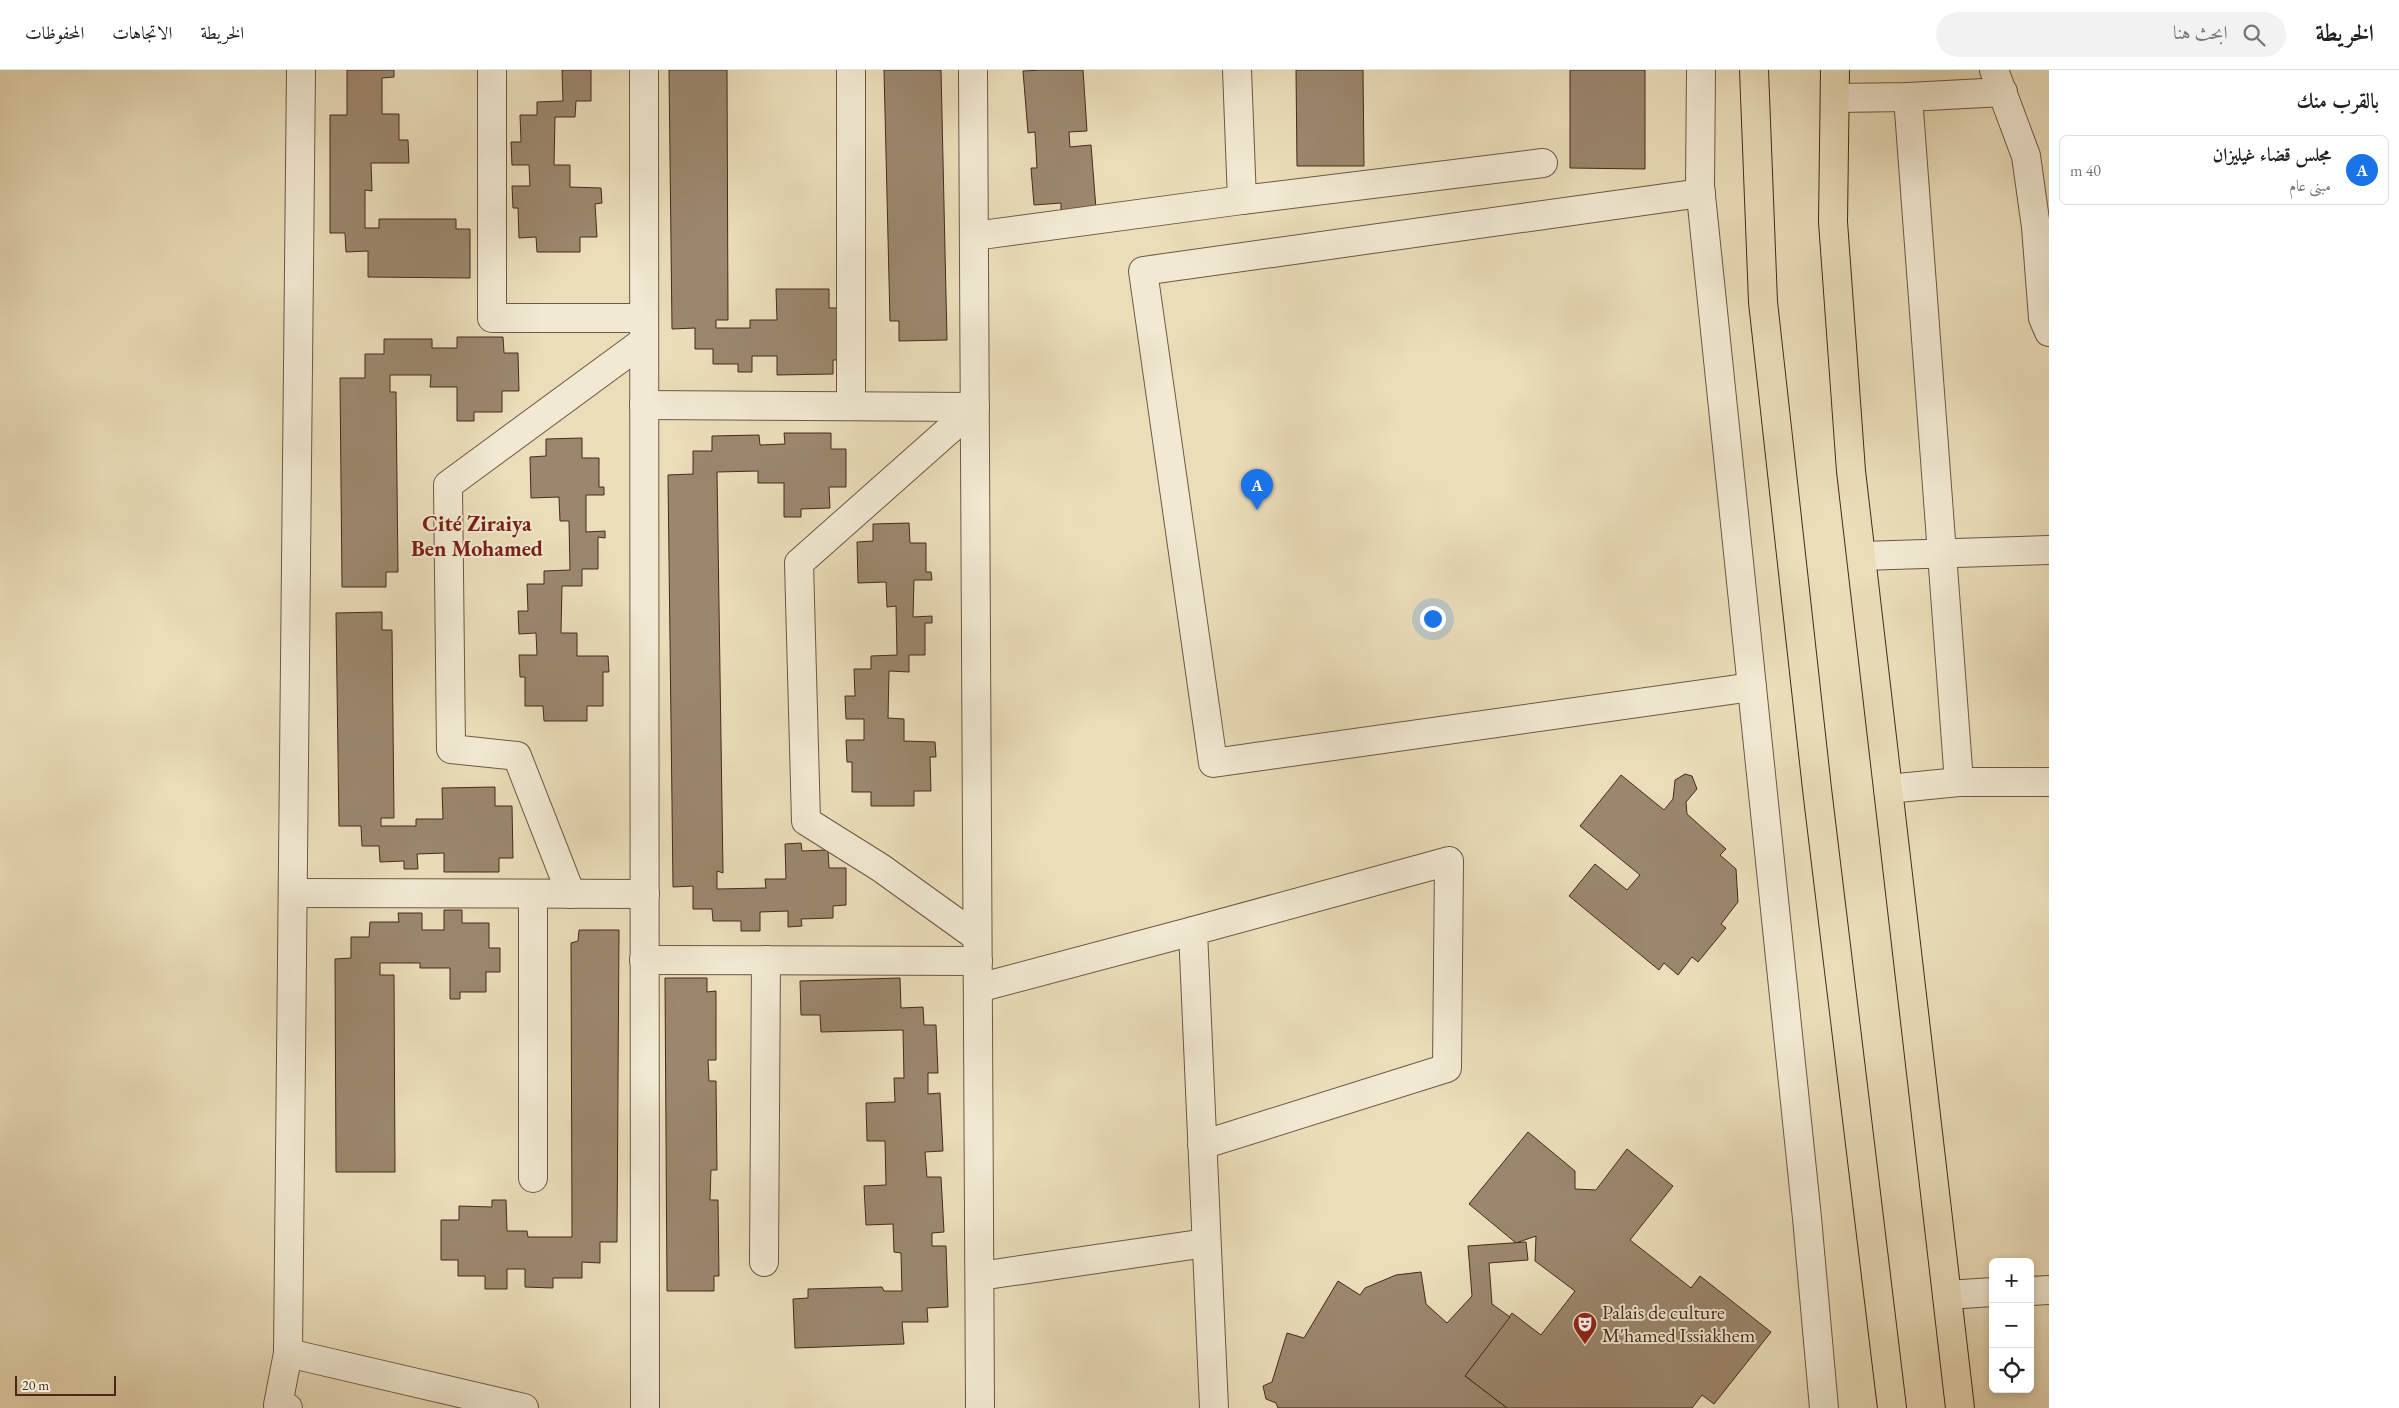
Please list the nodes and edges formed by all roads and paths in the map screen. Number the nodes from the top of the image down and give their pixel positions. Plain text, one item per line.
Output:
1 (301, 70) edge
2 (492, 70) edge
3 (644, 70) edge
4 (851, 70) edge
5 (973, 70) edge
6 (1237, 70) edge
7 (1701, 70) edge
8 (1754, 70) edge
9 (1835, 70) edge
10 (1999, 81) edge
11 (1908, 97) junction
12 (1834, 98) junction
13 (1543, 163) dead end
14 (1701, 193) junction
15 (1242, 200) junction
16 (974, 236) junction
17 (644, 330) junction
18 (2049, 332) edge
19 (644, 405) junction
20 (851, 406) junction
21 (975, 407) junction
22 (2049, 550) edge
23 (1942, 553) junction
24 (1862, 556) junction
25 (1752, 687) junction
26 (1959, 782) junction
27 (2049, 782) edge
28 (1888, 790) junction
29 (293, 893) junction
30 (534, 894) junction
31 (570, 894) junction
32 (645, 894) junction
33 (1192, 931) junction
34 (978, 949) junction
35 (644, 960) junction
36 (766, 960) junction
37 (978, 988) junction
38 (1202, 1145) junction
39 (533, 1178) dead end
40 (1206, 1243) junction
41 (764, 1262) dead end
42 (980, 1276) junction
43 (2034, 1290) edge
44 (2049, 1290) edge
45 (1989, 1292) edge
46 (1946, 1295) junction
47 (288, 1353) junction
48 (1964, 1403) edge
49 (288, 1408) edge
50 (524, 1408) edge
51 (645, 1408) edge
52 (980, 1408) edge
53 (1214, 1408) edge
54 (1824, 1408) edge
55 (1892, 1408) edge

1 - 29 street
2 - 17 street
3 - 17 street
4 - 20 street
5 - 16 street
6 - 15 street
7 - 14 street
8 - 55 main road
9 - 12 main road
10 - 11 street
10 - 18 street
11 - 12 street
11 - 23 street
12 - 24 main road
13 - 15 street
14 - 25 street
14 - 25 street
15 - 16 street
16 - 21 street
17 - 19 street
17 - 31 street
19 - 20 street
19 - 32 street
20 - 21 street
21 - 34 street
21 - 34 street
22 - 23 street
23 - 24 street
23 - 26 street
24 - 28 main road
25 - 54 street
26 - 27 street
26 - 28 street
28 - 46 main road
29 - 30 street
29 - 47 street
30 - 31 street
30 - 39 street
31 - 32 street
32 - 35 street
33 - 37 street
33 - 38 street
33 - 38 street
34 - 36 street
34 - 37 street
35 - 36 street
35 - 51 street
36 - 41 street
37 - 42 street
38 - 40 street
40 - 42 street
40 - 53 street
42 - 52 street
43 - 44 street
45 - 46 street
46 - 48 main road
47 - 49 street
47 - 50 street

